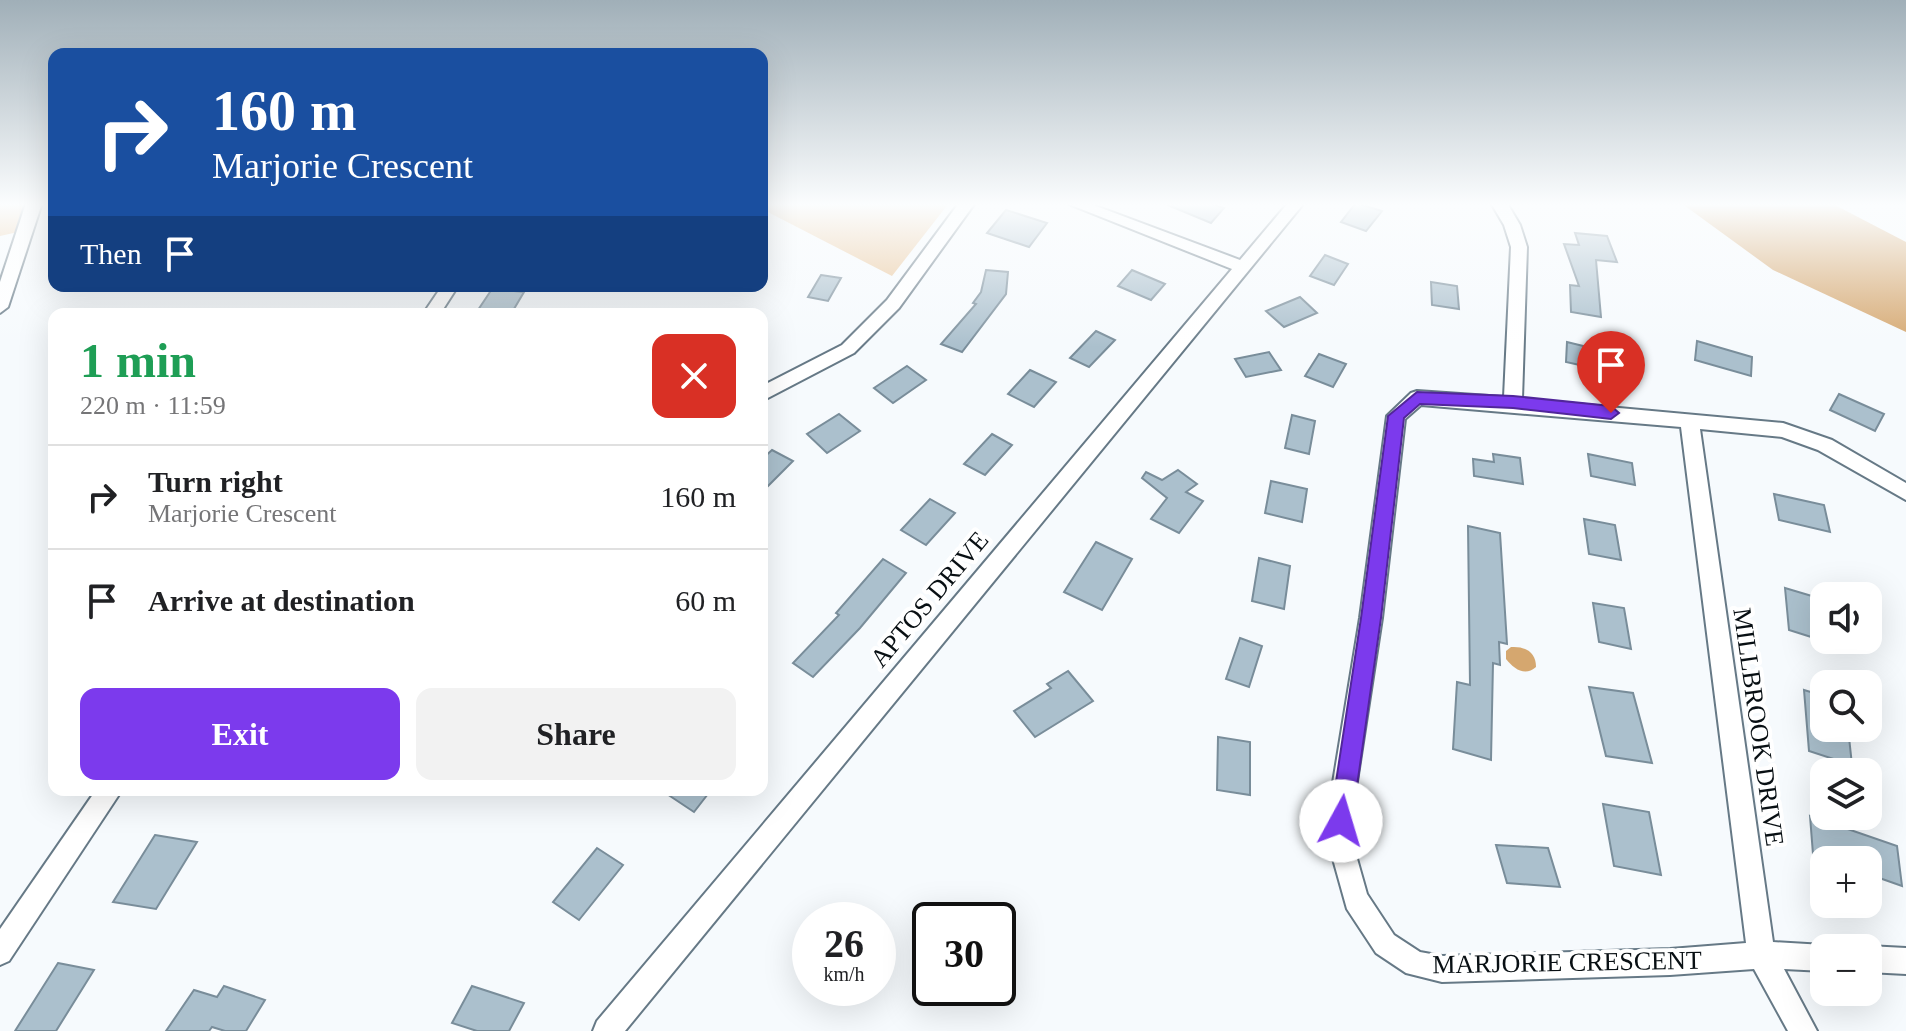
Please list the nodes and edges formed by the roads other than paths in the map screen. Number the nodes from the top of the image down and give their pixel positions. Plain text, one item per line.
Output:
1 (18, 251) edge
2 (932, 251) edge
3 (1200, 251) edge
4 (1255, 251) edge
5 (1519, 251) edge
6 (1242, 267) junction
7 (0, 307) edge
8 (768, 391) edge
9 (1513, 402) junction
10 (1690, 421) junction
11 (1906, 492) edge
12 (106, 796) edge
13 (0, 952) edge
14 (1761, 955) junction
15 (1810, 957) edge
16 (1882, 960) edge
17 (1906, 961) edge
18 (607, 1031) edge
19 (1803, 1031) edge

1 - 7 street
2 - 8 street
3 - 6 street
4 - 6 street, APTOS DRIVE
5 - 9 street
6 - 18 street, APTOS DRIVE
9 - 10 street, MARJORIE CRESCENT
9 - 14 street, MARJORIE CRESCENT
10 - 11 street, MARJORIE CRESCENT
10 - 14 street, MILLBROOK DRIVE
12 - 13 street
14 - 15 street, MARJORIE CRESCENT
14 - 19 street, MILLBROOK DRIVE
16 - 17 street

